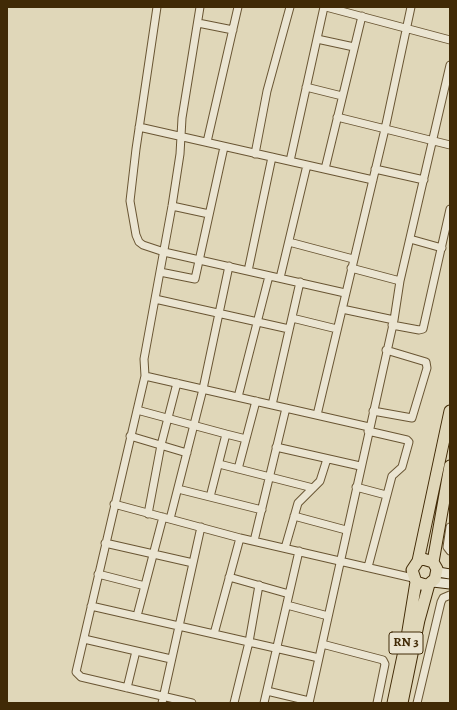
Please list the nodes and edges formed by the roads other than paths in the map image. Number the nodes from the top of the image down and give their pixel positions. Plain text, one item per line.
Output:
1 (158, 7) edge
2 (200, 7) edge
3 (238, 7) edge
4 (290, 7) edge
5 (325, 7) edge
6 (411, 7) edge
7 (341, 9) edge
8 (362, 16) junction
9 (198, 23) junction
10 (406, 27) junction
11 (233, 30) junction
12 (317, 39) junction
13 (450, 40) edge
14 (354, 47) junction
15 (450, 65) edge
16 (306, 87) junction
17 (342, 96) junction
18 (337, 117) junction
19 (139, 127) junction
20 (385, 128) junction
21 (181, 135) junction
22 (433, 141) junction
23 (207, 142) junction
24 (450, 145) edge
25 (224, 147) junction
26 (255, 154) junction
27 (272, 158) junction
28 (290, 161) junction
29 (308, 165) junction
30 (326, 169) junction
31 (375, 169) junction
32 (373, 180) junction
33 (424, 180) junction
34 (172, 206) junction
35 (450, 209) edge
36 (209, 214) junction
37 (410, 239) junction
38 (289, 242) junction
39 (442, 248) junction
40 (164, 252) junction
41 (353, 259) junction
42 (199, 260) junction
43 (229, 266) junction
44 (351, 268) junction
45 (248, 271) junction
46 (160, 272) junction
47 (269, 276) junction
48 (280, 278) junction
49 (400, 281) junction
50 (300, 282) junction
51 (345, 293) junction
52 (155, 299) junction
53 (342, 309) junction
54 (220, 313) junction
55 (292, 318) junction
56 (258, 321) junction
57 (393, 322) junction
58 (289, 329) junction
59 (337, 329) junction
60 (386, 350) junction
61 (145, 376) junction
62 (177, 383) junction
63 (203, 389) junction
64 (238, 397) junction
65 (256, 401) junction
66 (272, 405) junction
67 (286, 408) junction
68 (137, 410) junction
69 (373, 411) junction
70 (450, 411) edge
71 (317, 415) junction
72 (168, 419) junction
73 (193, 426) junction
74 (368, 429) junction
75 (226, 434) junction
76 (130, 436) junction
77 (246, 439) junction
78 (162, 445) junction
79 (276, 447) junction
80 (187, 453) junction
81 (327, 459) junction
82 (219, 464) junction
83 (360, 466) junction
84 (450, 466) edge
85 (238, 469) junction
86 (270, 476) junction
87 (356, 487) junction
88 (313, 488) junction
89 (178, 489) junction
90 (386, 495) junction
91 (210, 497) junction
92 (114, 504) junction
93 (262, 510) junction
94 (148, 514) junction
95 (294, 516) junction
96 (166, 518) junction
97 (201, 527) junction
98 (450, 527) edge
99 (346, 530) junction
100 (240, 538) junction
101 (254, 541) junction
102 (105, 543) junction
103 (285, 548) junction
104 (299, 551) junction
105 (450, 551) edge
106 (153, 554) junction
107 (339, 560) junction
108 (418, 561) junction
109 (192, 563) junction
110 (368, 567) junction
111 (435, 567) junction
112 (98, 574) junction
113 (450, 574) edge
114 (229, 577) junction
115 (414, 580) junction
116 (431, 583) junction
117 (450, 584) edge
118 (259, 585) junction
119 (145, 586) junction
120 (289, 594) junction
121 (450, 595) edge
122 (287, 605) junction
123 (91, 606) junction
124 (137, 616) junction
125 (328, 616) junction
126 (178, 626) junction
127 (214, 634) junction
128 (84, 639) junction
129 (249, 642) junction
130 (322, 644) junction
131 (277, 648) junction
132 (136, 651) junction
133 (319, 658) junction
134 (171, 659) junction
135 (127, 688) junction
136 (267, 691) junction
137 (162, 700) edge
138 (309, 702) edge
139 (192, 703) edge
140 (234, 703) edge
141 (264, 703) edge
142 (377, 703) edge
143 (393, 703) edge
144 (402, 703) edge
145 (417, 703) edge

1 - 19 street
2 - 9 street
3 - 11 street
4 - 26 street
5 - 7 street
5 - 12 street
6 - 10 street
7 - 8 street
8 - 10 street
8 - 14 street
9 - 11 street
9 - 21 street
10 - 13 street
10 - 20 street
11 - 23 street
12 - 14 street
12 - 16 street
14 - 17 street
15 - 22 street
16 - 17 street
16 - 28 street
17 - 18 street
18 - 20 street
18 - 30 street
19 - 21 street
19 - 40 street
20 - 22 street
20 - 31 street
21 - 23 street
21 - 34 street
22 - 24 street
22 - 33 street
23 - 25 street
25 - 26 street
25 - 36 street
26 - 27 street
27 - 28 street
27 - 45 street
28 - 29 street
29 - 30 street
29 - 38 street
30 - 32 street
31 - 32 street
31 - 33 street
32 - 41 street
33 - 37 street
34 - 36 street
34 - 40 street
35 - 39 street
36 - 42 street
37 - 39 street
37 - 49 street
38 - 41 street
38 - 48 street
39 - 57 street
40 - 42 street
40 - 46 street
41 - 44 street
42 - 43 street
42 - 46 street
43 - 45 street
43 - 54 street
44 - 49 street
44 - 51 street
45 - 47 street
46 - 52 street
47 - 48 street
47 - 56 street
48 - 50 street
49 - 57 street
50 - 51 street
50 - 55 street
51 - 53 street
52 - 54 street
52 - 61 street
53 - 57 street
53 - 59 street
54 - 56 street
54 - 63 street
55 - 58 street
55 - 59 street
56 - 58 street
56 - 64 street
57 - 60 street
58 - 66 street
59 - 71 street
60 - 69 street
60 - 69 street
61 - 62 street
61 - 68 street
62 - 63 street
62 - 72 street
63 - 64 street
63 - 73 street
64 - 65 street
65 - 66 street
65 - 77 street
66 - 67 street
67 - 71 street
67 - 79 street
68 - 72 street
68 - 76 street
69 - 74 street
70 - 108 highway
71 - 74 street
72 - 73 street
72 - 78 street
73 - 75 street
73 - 80 street
74 - 83 street
74 - 90 street
75 - 77 street
75 - 82 street
76 - 78 street
76 - 92 street
77 - 85 street
78 - 80 street
78 - 94 street
79 - 81 street
79 - 86 street
80 - 89 street
81 - 83 street
81 - 88 street
82 - 85 street
82 - 91 street
83 - 87 street
84 - 111 highway
85 - 86 street
86 - 88 street
86 - 93 street
87 - 90 street
87 - 99 street
88 - 95 street
89 - 91 street
89 - 96 street
90 - 110 street
91 - 93 street
92 - 94 street
92 - 102 street
93 - 101 street
94 - 96 street
95 - 99 street
95 - 103 street
96 - 97 street
96 - 106 street
97 - 100 street
97 - 109 street
98 - 105 street
99 - 107 street
100 - 101 street
100 - 114 street
101 - 103 street
102 - 106 street
102 - 112 street
103 - 104 street
104 - 107 street
104 - 120 street
106 - 109 street
106 - 119 street
107 - 110 street
107 - 125 street
108 - 111 highway
108 - 115 highway
109 - 126 street
110 - 115 street
111 - 113 main road
111 - 116 highway
112 - 119 street
112 - 123 street
114 - 118 street
114 - 127 street
115 - 116 highway
115 - 143 highway, RN 3
116 - 117 main road
116 - 144 highway, RN 3
118 - 120 street
118 - 129 street
119 - 124 street
120 - 122 street
121 - 145 street
122 - 125 street
122 - 131 street
123 - 124 street
123 - 128 street
124 - 126 street
125 - 130 street
126 - 127 street
126 - 134 street
127 - 129 street
128 - 132 street
128 - 135 street
129 - 131 street
129 - 140 street
130 - 133 street
130 - 142 street
131 - 133 street
131 - 136 street
132 - 134 street
132 - 135 street
133 - 138 street
134 - 137 street
135 - 137 street
136 - 138 street
136 - 141 street
137 - 139 street

